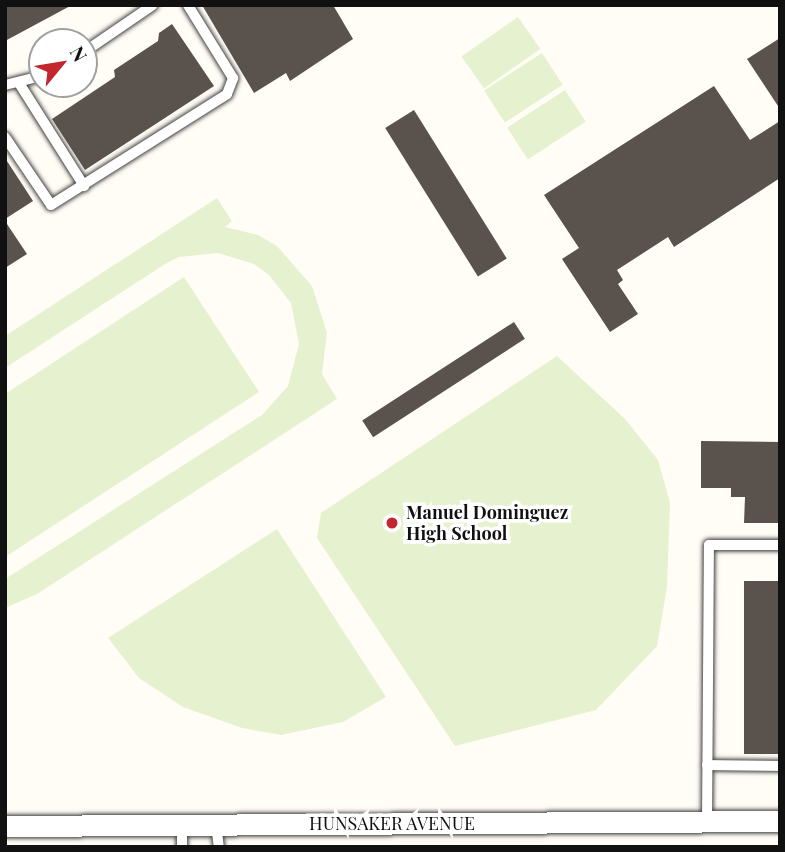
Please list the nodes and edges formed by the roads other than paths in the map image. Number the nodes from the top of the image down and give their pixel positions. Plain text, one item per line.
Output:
1 (152, 5) edge
2 (188, 5) edge
3 (98, 42) edge
4 (28, 80) edge
5 (19, 83) junction
6 (5, 85) edge
7 (5, 137) edge
8 (84, 186) junction
9 (780, 545) edge
10 (707, 765) junction
11 (780, 766) edge
12 (780, 821) edge
13 (707, 822) junction
14 (216, 824) junction
15 (5, 825) edge
16 (181, 825) junction
17 (181, 847) edge
18 (219, 847) edge

1 - 3 lane
2 - 8 lane
4 - 5 lane
5 - 6 lane
5 - 8 lane
7 - 8 lane
9 - 10 lane
10 - 11 lane
10 - 13 lane
12 - 13 street, HUNSAKER AVENUE
13 - 14 street, HUNSAKER AVENUE
14 - 16 street, HUNSAKER AVENUE
14 - 18 lane
15 - 16 street, HUNSAKER AVENUE
16 - 17 lane

